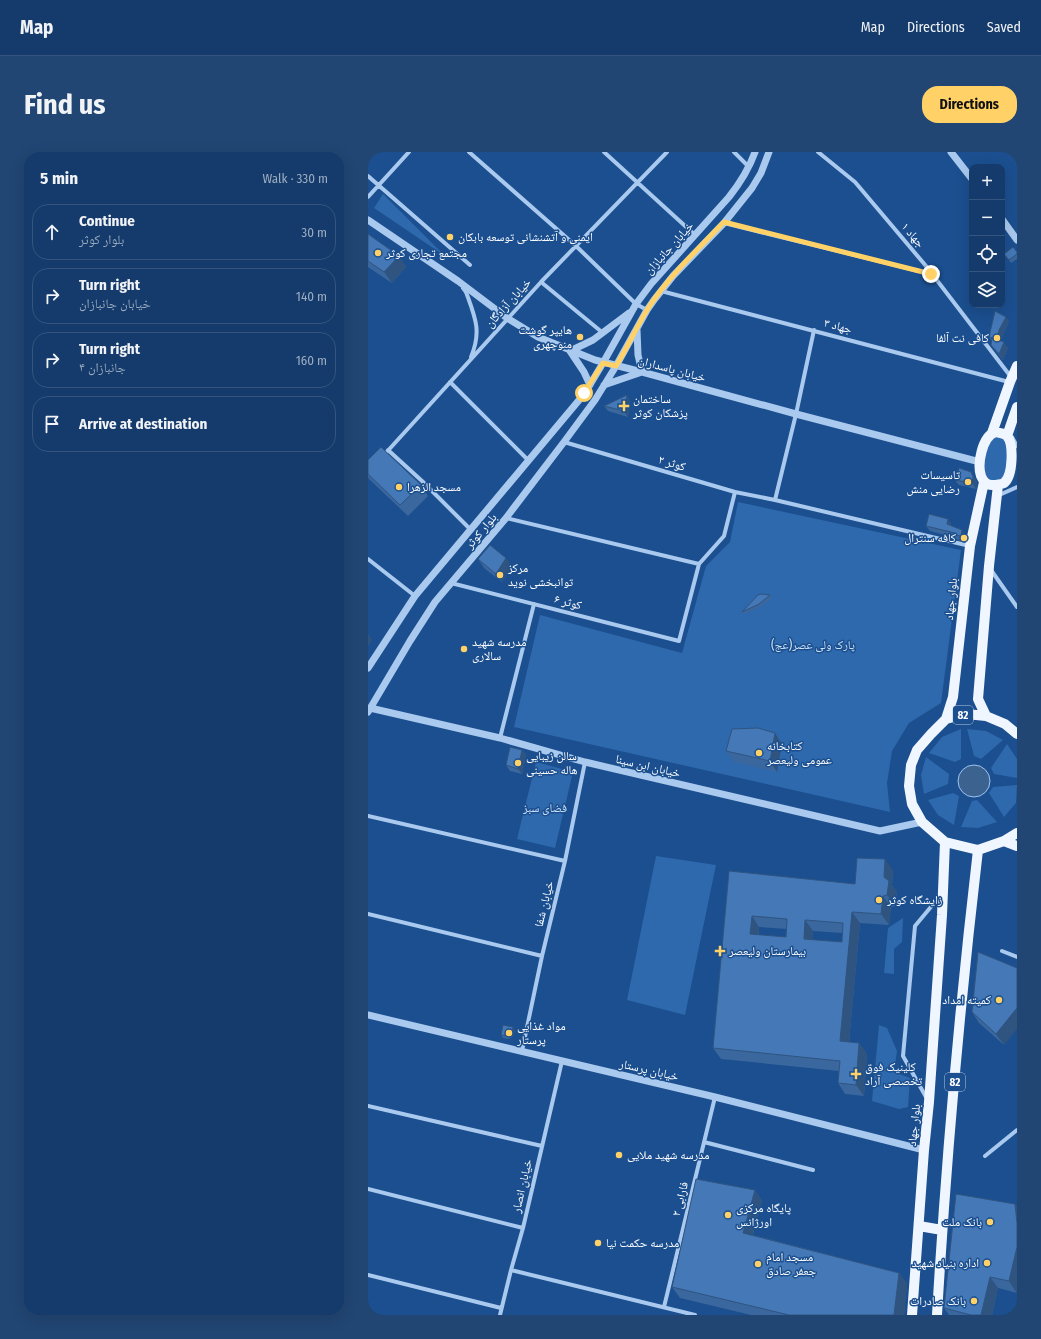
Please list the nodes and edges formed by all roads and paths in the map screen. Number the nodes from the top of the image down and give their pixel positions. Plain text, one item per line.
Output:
1 (409, 152) edge
2 (469, 152) edge
3 (604, 152) edge
4 (667, 152) edge
5 (734, 152) edge
6 (755, 152) edge
7 (769, 152) edge
8 (818, 152) edge
9 (951, 152) edge
10 (749, 168) junction
11 (969, 175) edge
12 (368, 176) edge
13 (637, 182) junction
14 (378, 184) junction
15 (368, 197) edge
16 (368, 220) edge
17 (724, 222) junction
18 (1005, 224) edge
19 (695, 235) junction
20 (1017, 240) edge
21 (576, 246) junction
22 (470, 265) dead end
23 (931, 274) junction
24 (458, 281) junction
25 (541, 282) junction
26 (661, 291) junction
27 (634, 307) junction
28 (647, 310) junction
29 (507, 318) junction
30 (638, 328) junction
31 (814, 330) junction
32 (603, 333) junction
33 (570, 350) junction
34 (470, 361) junction
35 (603, 363) junction
36 (616, 366) junction
37 (1017, 366) edge
38 (642, 372) junction
39 (1011, 380) junction
40 (450, 382) junction
41 (590, 385) junction
42 (604, 385) junction
43 (584, 393) junction
44 (595, 400) junction
45 (1017, 406) edge
46 (796, 414) junction
47 (992, 433) junction
48 (1008, 433) junction
49 (564, 442) junction
50 (1017, 446) edge
51 (388, 450) junction
52 (378, 460) edge
53 (528, 460) junction
54 (980, 462) junction
55 (984, 482) junction
56 (998, 485) junction
57 (1017, 487) edge
58 (735, 492) junction
59 (997, 496) junction
60 (775, 500) junction
61 (506, 518) junction
62 (471, 530) junction
63 (970, 546) junction
64 (368, 559) edge
65 (699, 564) junction
66 (988, 566) junction
67 (451, 583) junction
68 (415, 596) junction
69 (534, 604) junction
70 (1017, 607) edge
71 (368, 668) edge
72 (369, 710) edge
73 (986, 716) junction
74 (946, 719) junction
75 (1017, 734) edge
76 (500, 738) junction
77 (585, 762) junction
78 (368, 816) edge
79 (922, 822) junction
80 (1017, 833) edge
81 (1004, 841) junction
82 (945, 842) junction
83 (1017, 846) edge
84 (978, 850) junction
85 (565, 861) junction
86 (942, 894) junction
87 (368, 914) edge
88 (1002, 951) dead end
89 (542, 956) junction
90 (1017, 957) edge
91 (368, 1015) edge
92 (522, 1051) junction
93 (562, 1061) junction
94 (715, 1097) junction
95 (929, 1102) junction
96 (368, 1106) edge
97 (1017, 1130) edge
98 (704, 1142) junction
99 (542, 1146) junction
100 (924, 1150) junction
101 (985, 1156) dead end
102 (813, 1170) dead end
103 (368, 1189) edge
104 (919, 1226) junction
105 (523, 1228) junction
106 (942, 1230) junction
107 (511, 1270) junction
108 (368, 1275) edge
109 (664, 1307) junction
110 (502, 1308) junction
111 (684, 1314) edge
112 (500, 1315) edge
113 (695, 1315) edge
114 (912, 1315) edge
115 (937, 1315) edge

1 - 14 street
2 - 21 street
3 - 13 street
4 - 13 street, خیابان آزادگان
5 - 10 street
6 - 10 street, خیابان جانبازان
7 - 17 street, خیابان جانبازان
8 - 23 street, جهاد ۱
9 - 11 street
10 - 19 street, خیابان جانبازان
12 - 14 street
13 - 19 street
13 - 21 street, خیابان آزادگان
14 - 15 street
14 - 22 street
16 - 24 street, خیابان پاسداران
17 - 23 street
17 - 26 street, خیابان جانبازان
18 - 20 street
19 - 27 street, خیابان جانبازان
21 - 25 street, خیابان آزادگان
21 - 27 street
23 - 39 street, جهاد ۱
24 - 29 street, خیابان پاسداران
24 - 34 street
25 - 29 street, خیابان آزادگان
25 - 32 street
26 - 28 street, خیابان جانبازان
26 - 31 street, جهاد ۳
27 - 28 street
27 - 32 street
27 - 35 street, خیابان جانبازان
28 - 30 street, خیابان جانبازان
29 - 33 street, خیابان پاسداران
29 - 34 street, خیابان آزادگان
30 - 36 street, خیابان جانبازان
30 - 38 street
31 - 39 street, جهاد ۳
31 - 46 street
32 - 33 street
33 - 35 street, خیابان پاسداران
33 - 41 street
34 - 40 street, خیابان آزادگان
35 - 36 street, خیابان پاسداران
35 - 41 street, بلوار کوثر
36 - 38 street, خیابان پاسداران
36 - 42 street, بلوار کوثر
37 - 39 main road
38 - 42 street
38 - 46 street, خیابان پاسداران
39 - 47 main road
40 - 51 street, خیابان آزادگان
40 - 53 street
41 - 43 street, بلوار کوثر
42 - 44 street, بلوار کوثر
43 - 44 street
43 - 53 street, بلوار کوثر
44 - 49 street, بلوار کوثر
45 - 48 main road
46 - 54 street, خیابان پاسداران
46 - 60 street
47 - 48 main road
47 - 54 main road
48 - 50 street
48 - 56 main road
49 - 58 street, کوثر ۲
49 - 61 street, بلوار کوثر
51 - 52 street, خیابان آزادگان
51 - 62 street
53 - 62 street, بلوار کوثر
54 - 55 main road
55 - 56 main road
55 - 63 main road, بلوار جهاد
56 - 59 main road
57 - 59 street
58 - 60 street, کوثر ۲
58 - 65 street
59 - 66 main road
60 - 63 street, کوثر ۲
61 - 65 street
61 - 67 street, بلوار کوثر
62 - 68 street, بلوار کوثر
63 - 74 main road, بلوار جهاد
64 - 68 street
65 - 69 street, کوثر ۶
66 - 70 street
66 - 73 main road
67 - 69 street, کوثر ۶
67 - 72 street, بلوار کوثر
68 - 71 street, بلوار کوثر
69 - 76 street
72 - 76 street, خیابان ابن سینا
73 - 74 main road, 82
73 - 75 main road, 82
74 - 79 main road, 82
76 - 77 street, خیابان ابن سینا
77 - 79 street, خیابان ابن سینا
77 - 85 street, خیابان شفا
78 - 85 street
79 - 82 main road, 82
80 - 81 main road
81 - 83 main road
81 - 84 main road
82 - 84 main road, 82
82 - 86 main road, بلوار جهاد / 82
84 - 106 main road, 82
85 - 89 street, خیابان شفا
86 - 95 main road, بلوار جهاد / 82
86 - 95 street
87 - 89 street
88 - 90 street
89 - 92 street, خیابان شفا
91 - 92 street, خیابان پرستار
92 - 93 street, خیابان پرستار
93 - 94 street, خیابان پرستار
93 - 99 street, خیابان انصار
94 - 98 street, فارابی ۲
94 - 100 street, خیابان پرستار
95 - 100 main road, بلوار جهاد / 82
96 - 99 street
97 - 101 street
98 - 102 street
98 - 109 street, فارابی ۲
99 - 105 street, خیابان انصار
100 - 104 main road, بلوار جهاد / 82
103 - 105 street
104 - 106 main road
104 - 114 main road, بلوار جهاد / 82
105 - 107 street, خیابان انصار
106 - 115 main road, 82
107 - 109 street
107 - 110 street, خیابان انصار
108 - 110 street
109 - 111 street
110 - 112 street, خیابان انصار
111 - 113 street

